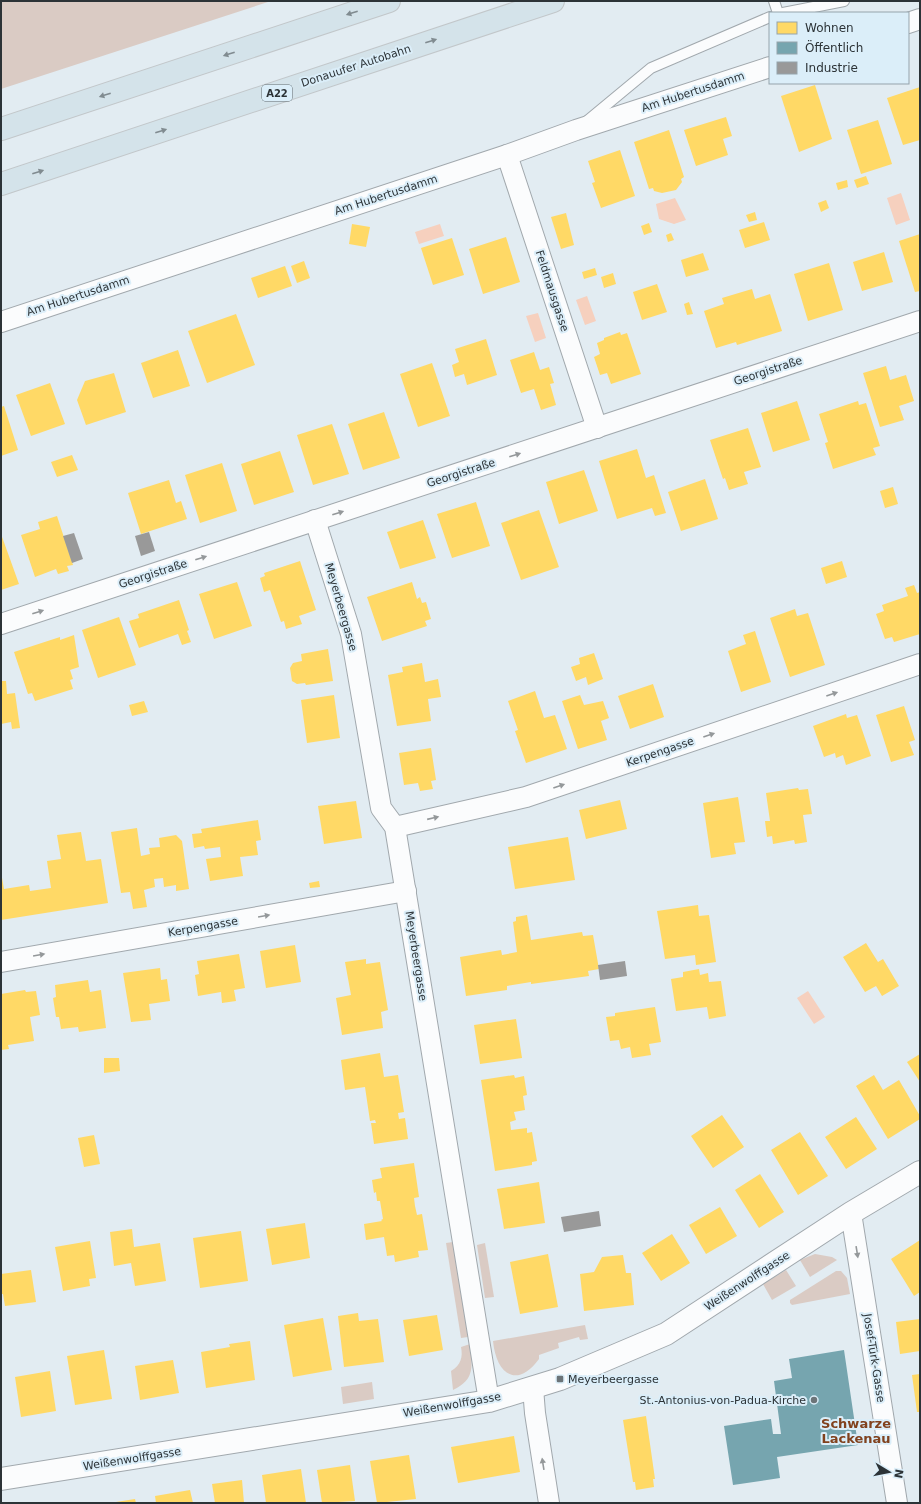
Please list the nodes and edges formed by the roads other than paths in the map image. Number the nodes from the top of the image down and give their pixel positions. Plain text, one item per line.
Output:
1 (389, 1) edge
2 (552, 1) edge
3 (774, 1) edge
4 (844, 1) edge
5 (778, 12) edge
6 (788, 12) edge
7 (769, 18) edge
8 (920, 19) edge
9 (909, 23) edge
10 (769, 67) edge
11 (1, 130) edge
12 (576, 130) junction
13 (507, 155) junction
14 (1, 184) edge
15 (920, 321) edge
16 (1, 322) edge
17 (597, 428) junction
18 (315, 520) junction
19 (1, 624) edge
20 (920, 664) edge
21 (395, 826) junction
22 (406, 891) junction
23 (1, 962) edge
24 (920, 1172) edge
25 (851, 1213) junction
26 (534, 1388) junction
27 (489, 1401) junction
28 (1, 1479) edge
29 (549, 1503) edge
30 (897, 1503) edge

1 -> 11 highway
14 -> 2 highway, Donauufer Autobahn / A22
3 - 5 lane
4 - 6 lane
7 - 12 lane
8 - 9 street
10 - 12 street, Am Hubertusdamm
12 - 13 street, Am Hubertusdamm
13 - 16 street, Am Hubertusdamm
13 - 17 street, Feldmausgasse
15 - 17 street, Georgistraße
18 -> 17 street, Georgistraße
19 -> 18 street, Georgistraße
18 - 21 street, Meyerbeergasse
21 -> 20 street, Kerpengasse
21 - 22 street, Meyerbeergasse
23 -> 22 street, Kerpengasse
22 - 27 street, Meyerbeergasse
24 - 25 street, Weißenwolffgasse
25 - 26 street, Weißenwolffgasse
25 -> 30 street, Josef-Türk-Gasse
26 - 27 street, Weißenwolffgasse
29 -> 26 street
27 - 28 street, Weißenwolffgasse

